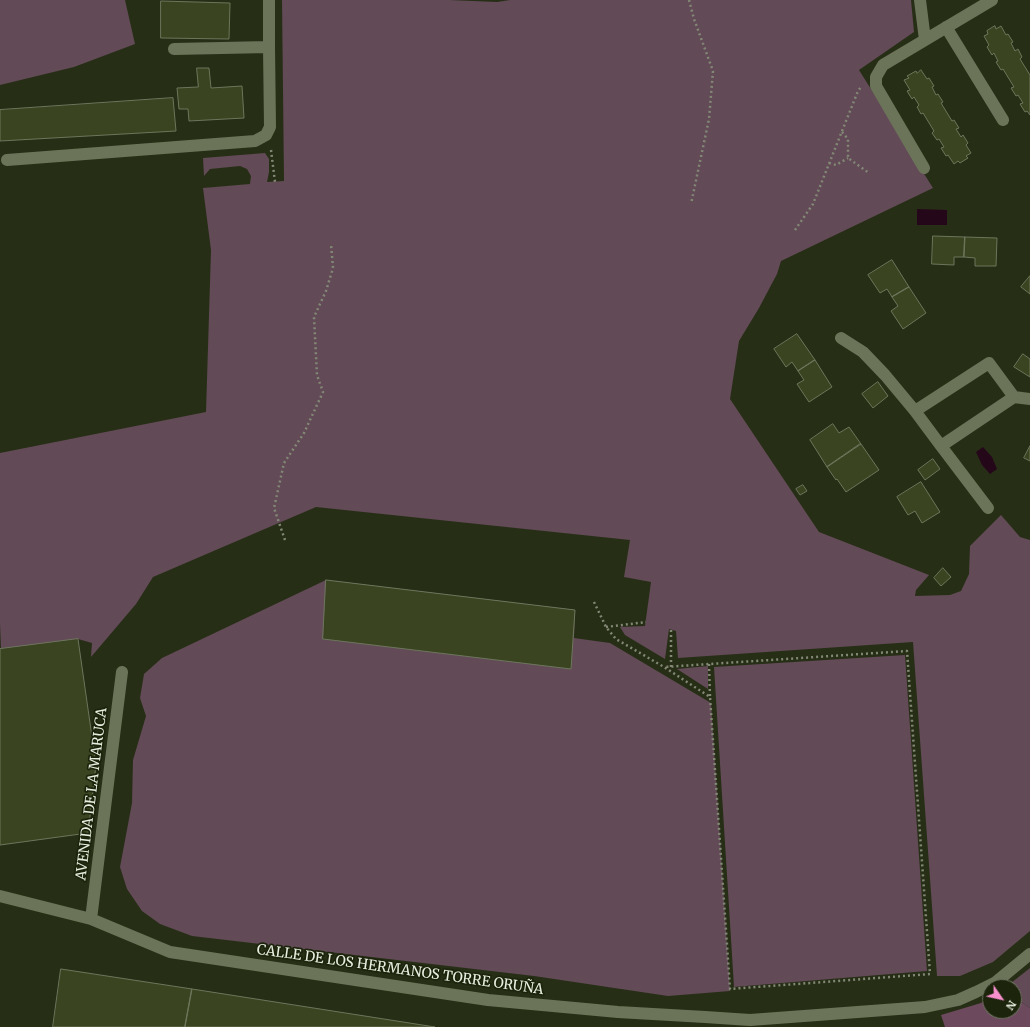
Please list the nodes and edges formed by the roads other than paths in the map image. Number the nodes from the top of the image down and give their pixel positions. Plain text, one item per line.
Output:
1 (269, 0) edge
2 (920, 0) edge
3 (992, 0) edge
4 (946, 27) junction
5 (925, 40) junction
6 (269, 47) junction
7 (174, 49) dead end
8 (1003, 120) dead end
9 (7, 160) dead end
10 (924, 168) dead end
11 (840, 338) dead end
12 (1014, 397) junction
13 (1030, 399) edge
14 (915, 411) junction
15 (941, 446) junction
16 (988, 508) dead end
17 (122, 672) dead end
18 (0, 896) edge
19 (91, 920) junction
20 (1030, 954) edge

1 - 6 street
2 - 5 street
3 - 4 street
4 - 5 street
4 - 8 street
5 - 10 street
6 - 7 street
6 - 9 street
11 - 14 street
12 - 13 street
12 - 14 street
12 - 15 street
14 - 15 street
15 - 16 street
17 - 19 street, AVENIDA DE LA MARUCA
18 - 19 street, CALLE DE LOS HERMANOS TORRE ORUÑA
19 - 20 street, CALLE DE LOS HERMANOS TORRE ORUÑA

